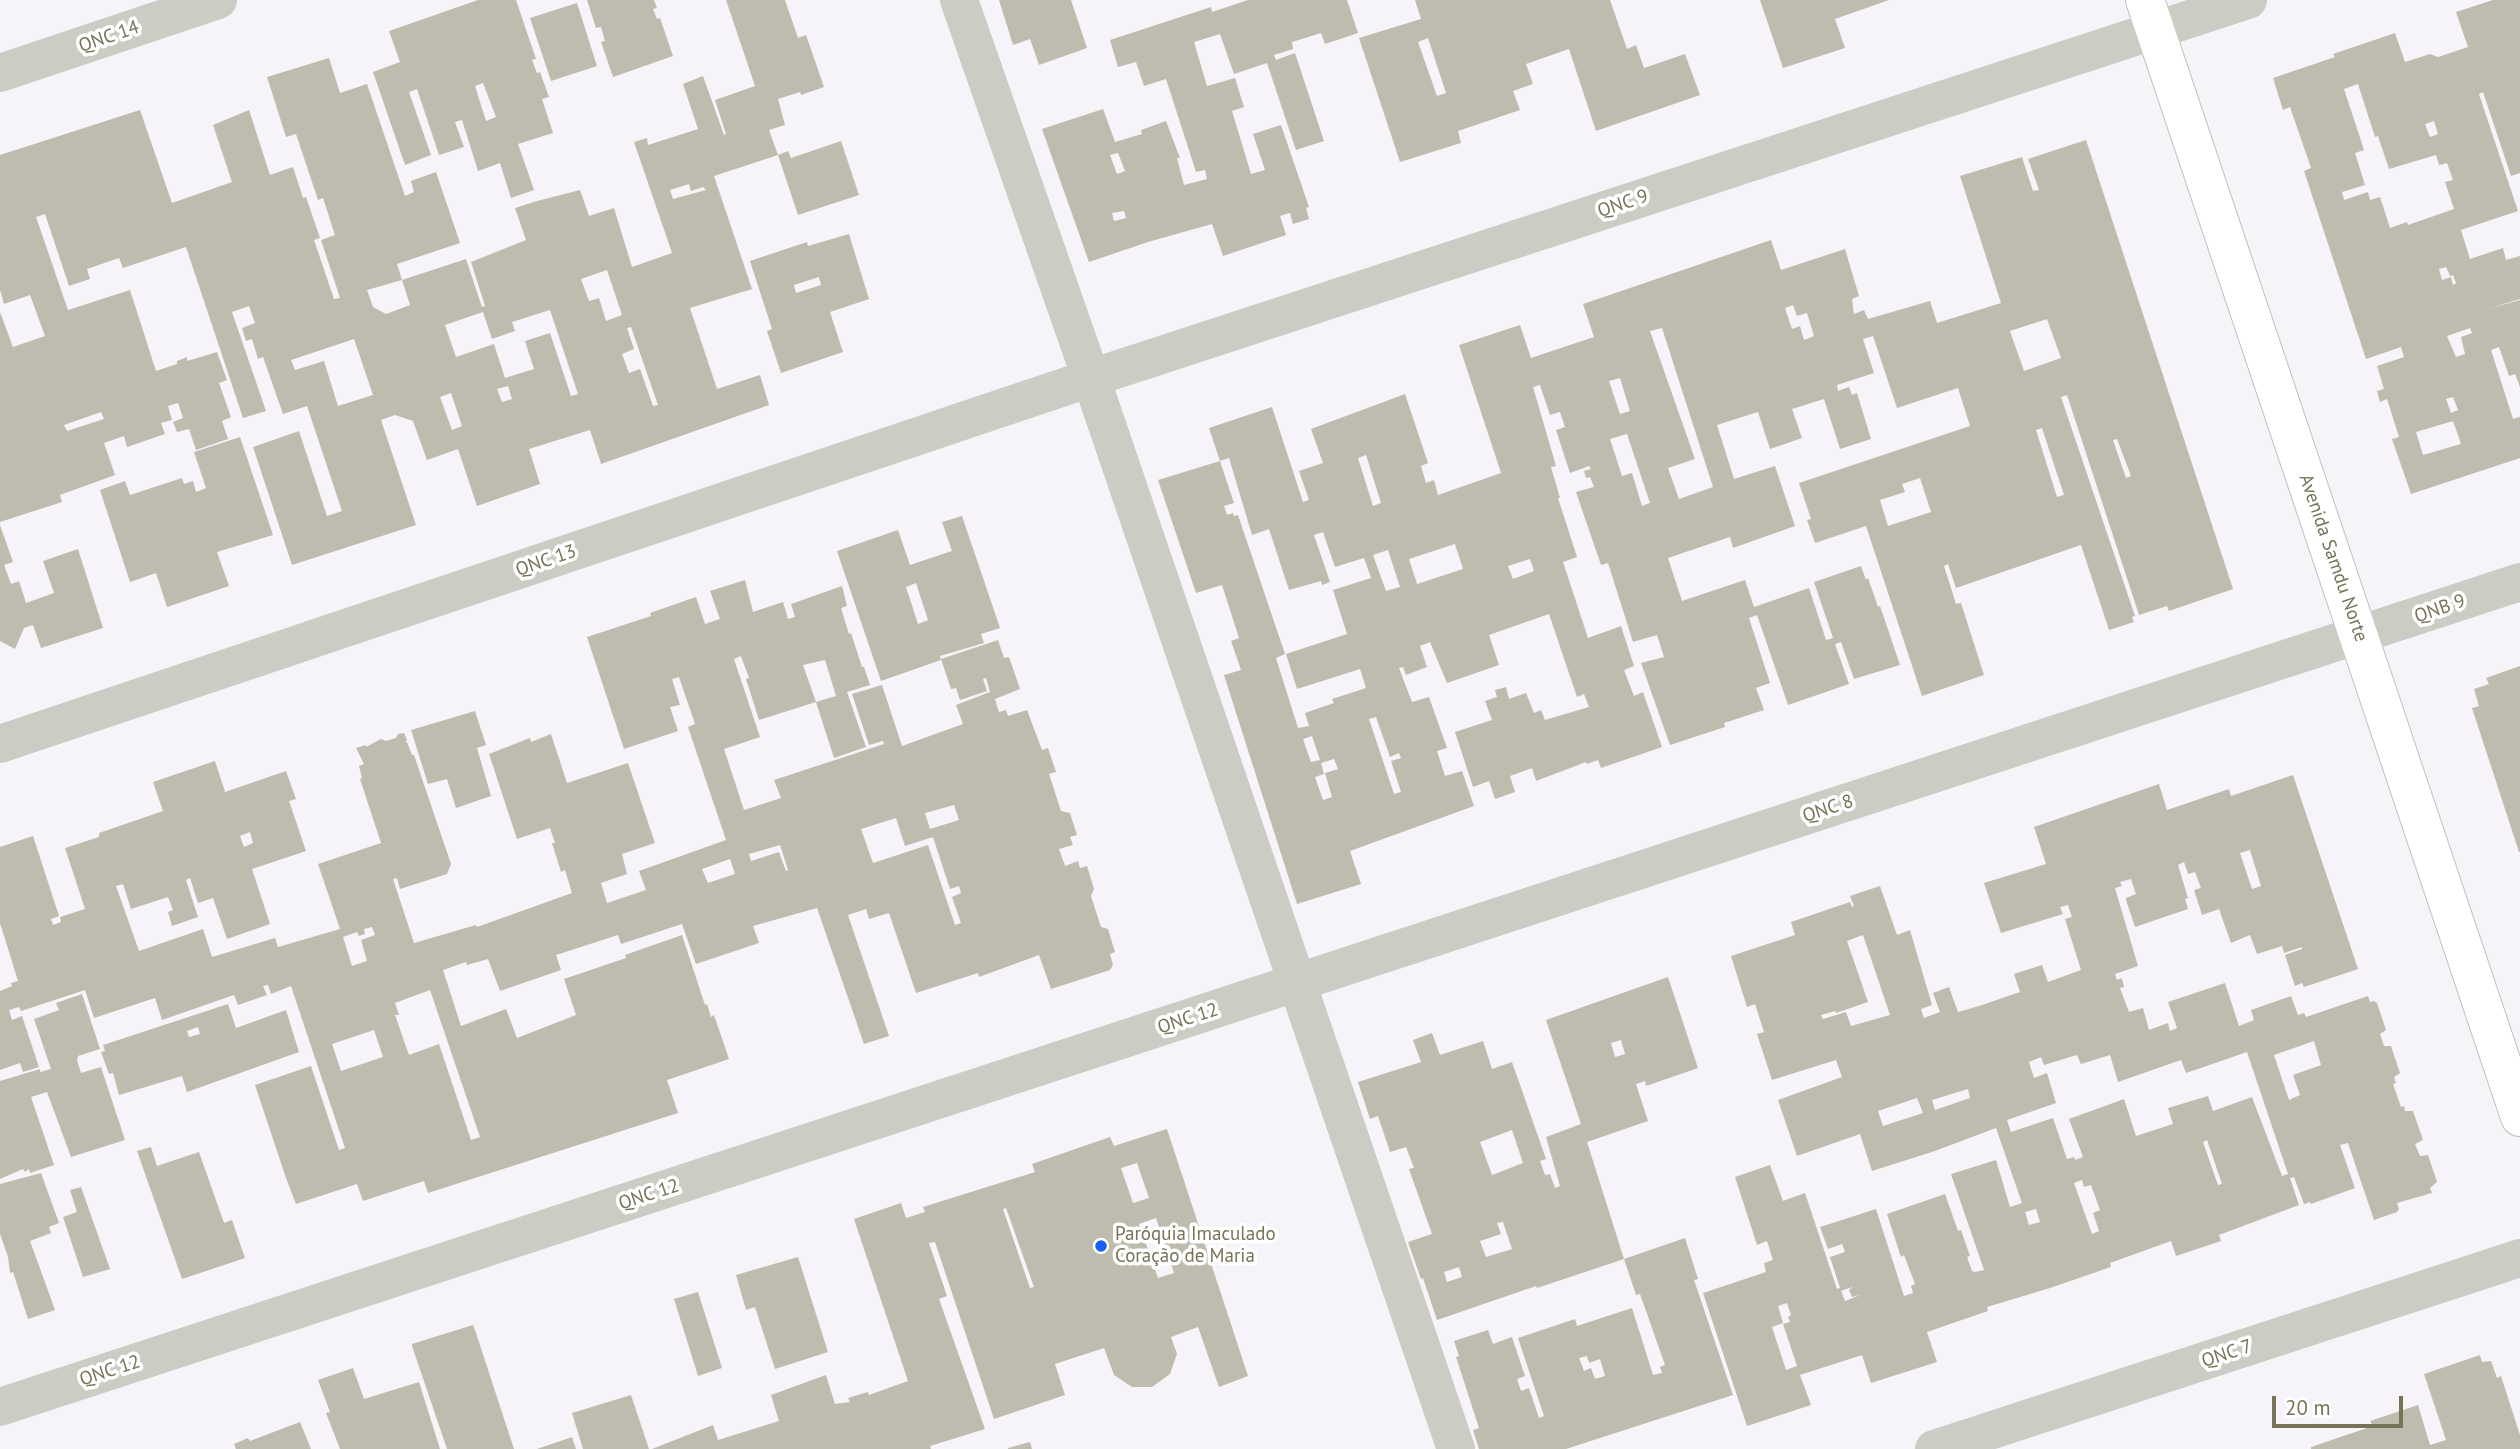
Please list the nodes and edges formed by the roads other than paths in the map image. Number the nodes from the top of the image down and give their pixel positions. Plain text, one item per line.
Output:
1 (218, 0) edge
2 (959, 0) edge
3 (2248, 0) edge
4 (2150, 16) edge
5 (0, 73) edge
6 (1091, 378) junction
7 (2520, 582) edge
8 (2359, 635) junction
9 (0, 744) edge
10 (1297, 983) junction
11 (2520, 1117) edge
12 (2520, 1258) edge
13 (0, 1407) edge
14 (1456, 1449) edge
15 (1934, 1449) edge

1 - 5 street, QNC 14
2 - 6 street
3 - 4 street, QNC 9
4 - 6 street, QNC 9
4 - 8 main road, Avenida Samdu Norte
6 - 9 street, QNC 13
6 - 10 street
7 - 8 street, QNB 9
8 - 10 street, QNC 8
8 - 11 main road, Avenida Samdu Norte
10 - 13 street, QNC 12
10 - 14 street
12 - 15 street, QNC 7

